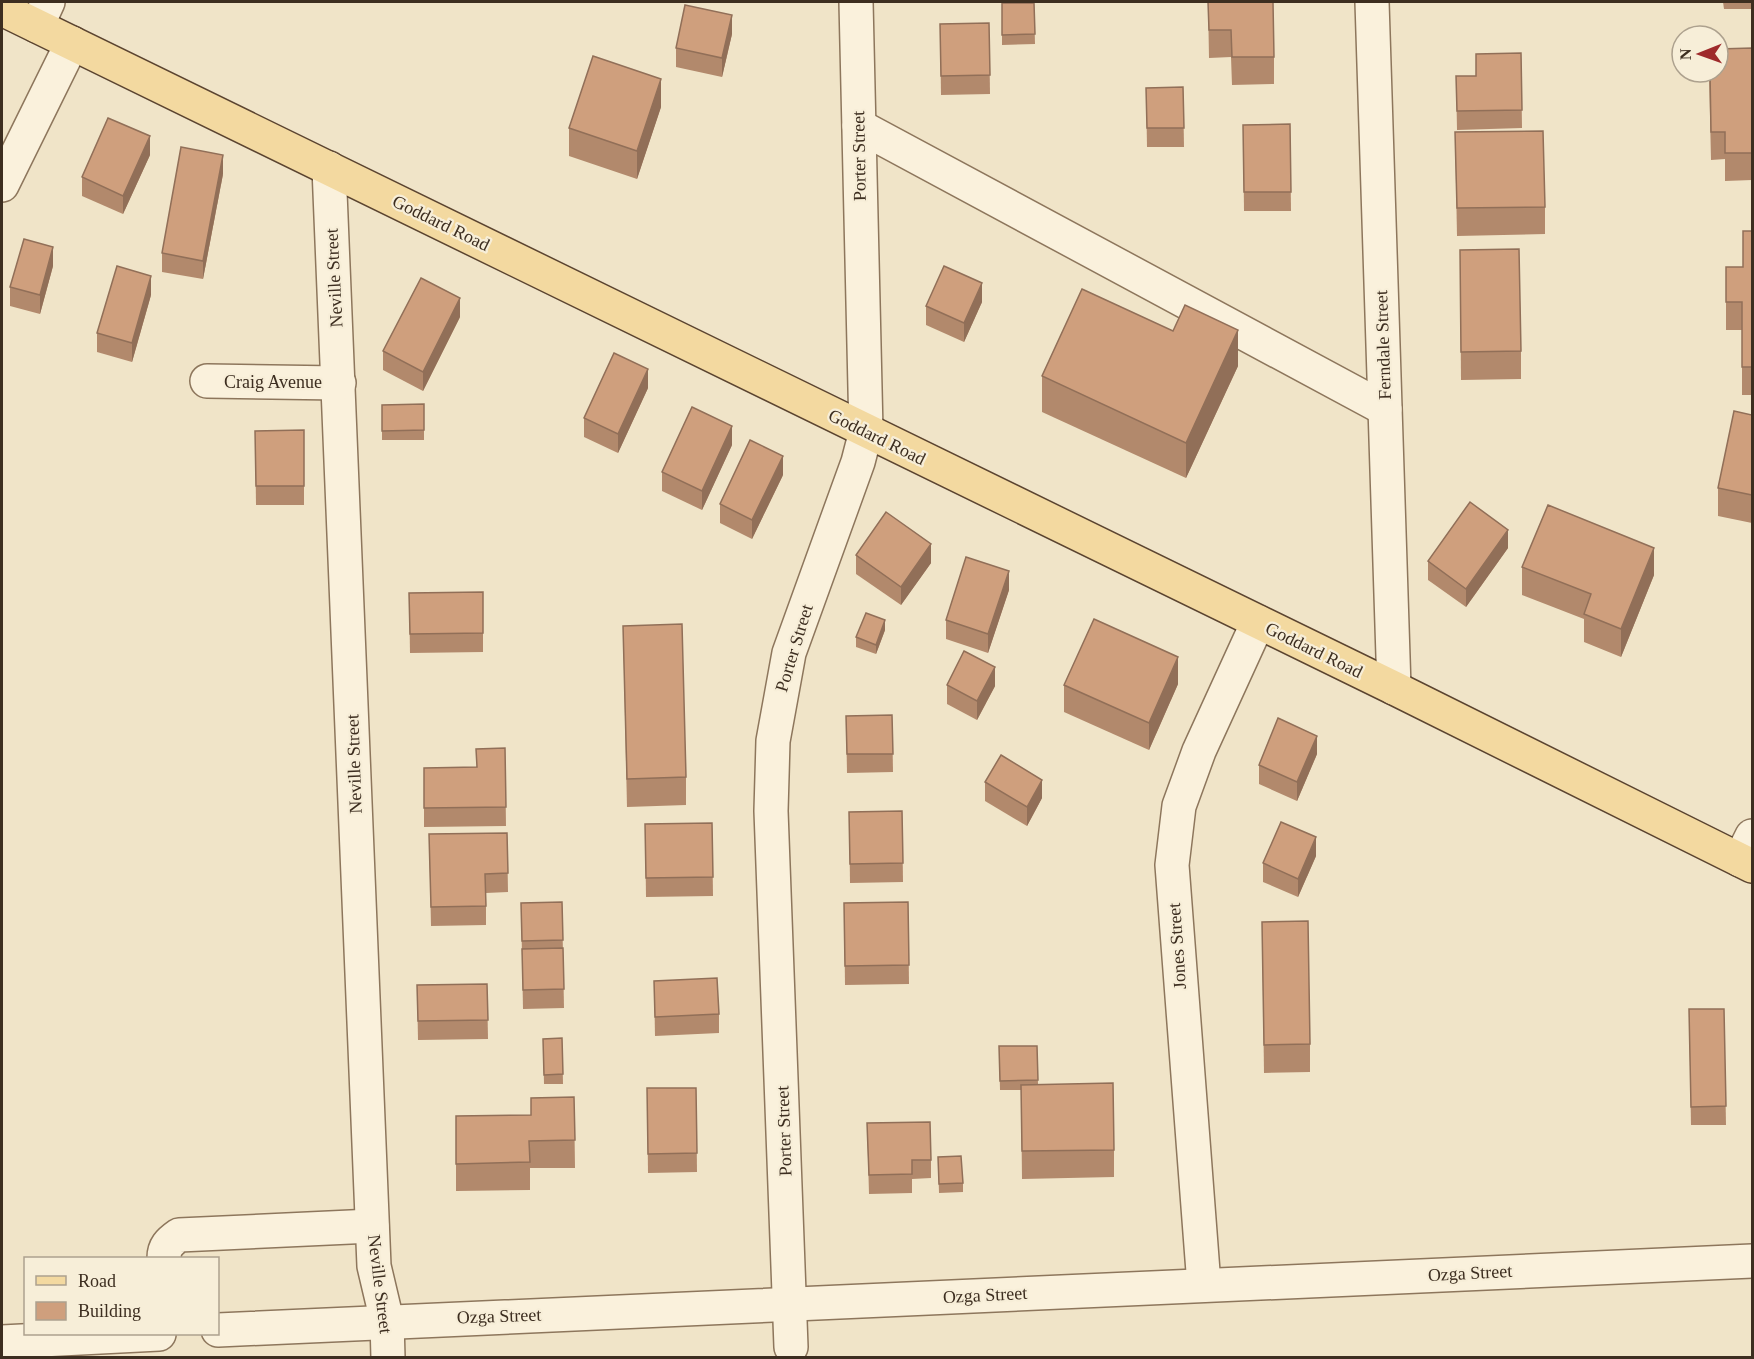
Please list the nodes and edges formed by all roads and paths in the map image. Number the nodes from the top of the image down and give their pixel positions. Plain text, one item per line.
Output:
1 (856, 2) edge
2 (1372, 2) edge
3 (2, 9) edge
4 (42, 14) edge
5 (72, 43) junction
6 (859, 126) junction
7 (329, 168) junction
8 (2, 185) edge
9 (207, 381) dead end
10 (339, 382) junction
11 (1385, 410) junction
12 (866, 431) junction
13 (1258, 622) junction
14 (1394, 688) junction
15 (1748, 854) edge
16 (372, 1226) junction
17 (164, 1257) edge
18 (1752, 1261) edge
19 (1204, 1285) junction
20 (791, 1304) junction
21 (387, 1321) junction
22 (219, 1330) edge
23 (139, 1335) edge
24 (2, 1342) edge
25 (791, 1347) dead end
26 (388, 1358) edge

1 - 6 street, Porter Street
2 - 11 street, Ferndale Street
3 - 4 main road, Goddard Road
4 - 5 main road, Goddard Road
5 - 7 main road, Goddard Road
5 - 8 street
6 - 11 street
6 - 12 street, Porter Street
7 - 10 street, Neville Street
7 - 12 main road, Goddard Road
9 - 10 street, Craig Avenue
10 - 16 street, Neville Street
11 - 14 street, Ferndale Street
12 - 13 main road, Goddard Road
12 - 20 street, Porter Street
13 - 14 main road, Goddard Road
13 - 19 street, Jones Street
14 - 15 main road, Goddard Road
16 - 17 street
16 - 21 street, Neville Street
18 - 19 street, Ozga Street
19 - 20 street, Ozga Street
20 - 21 street, Ozga Street
20 - 25 street, Porter Street
21 - 22 street, Ozga Street
21 - 26 street, Neville Street
23 - 24 street

